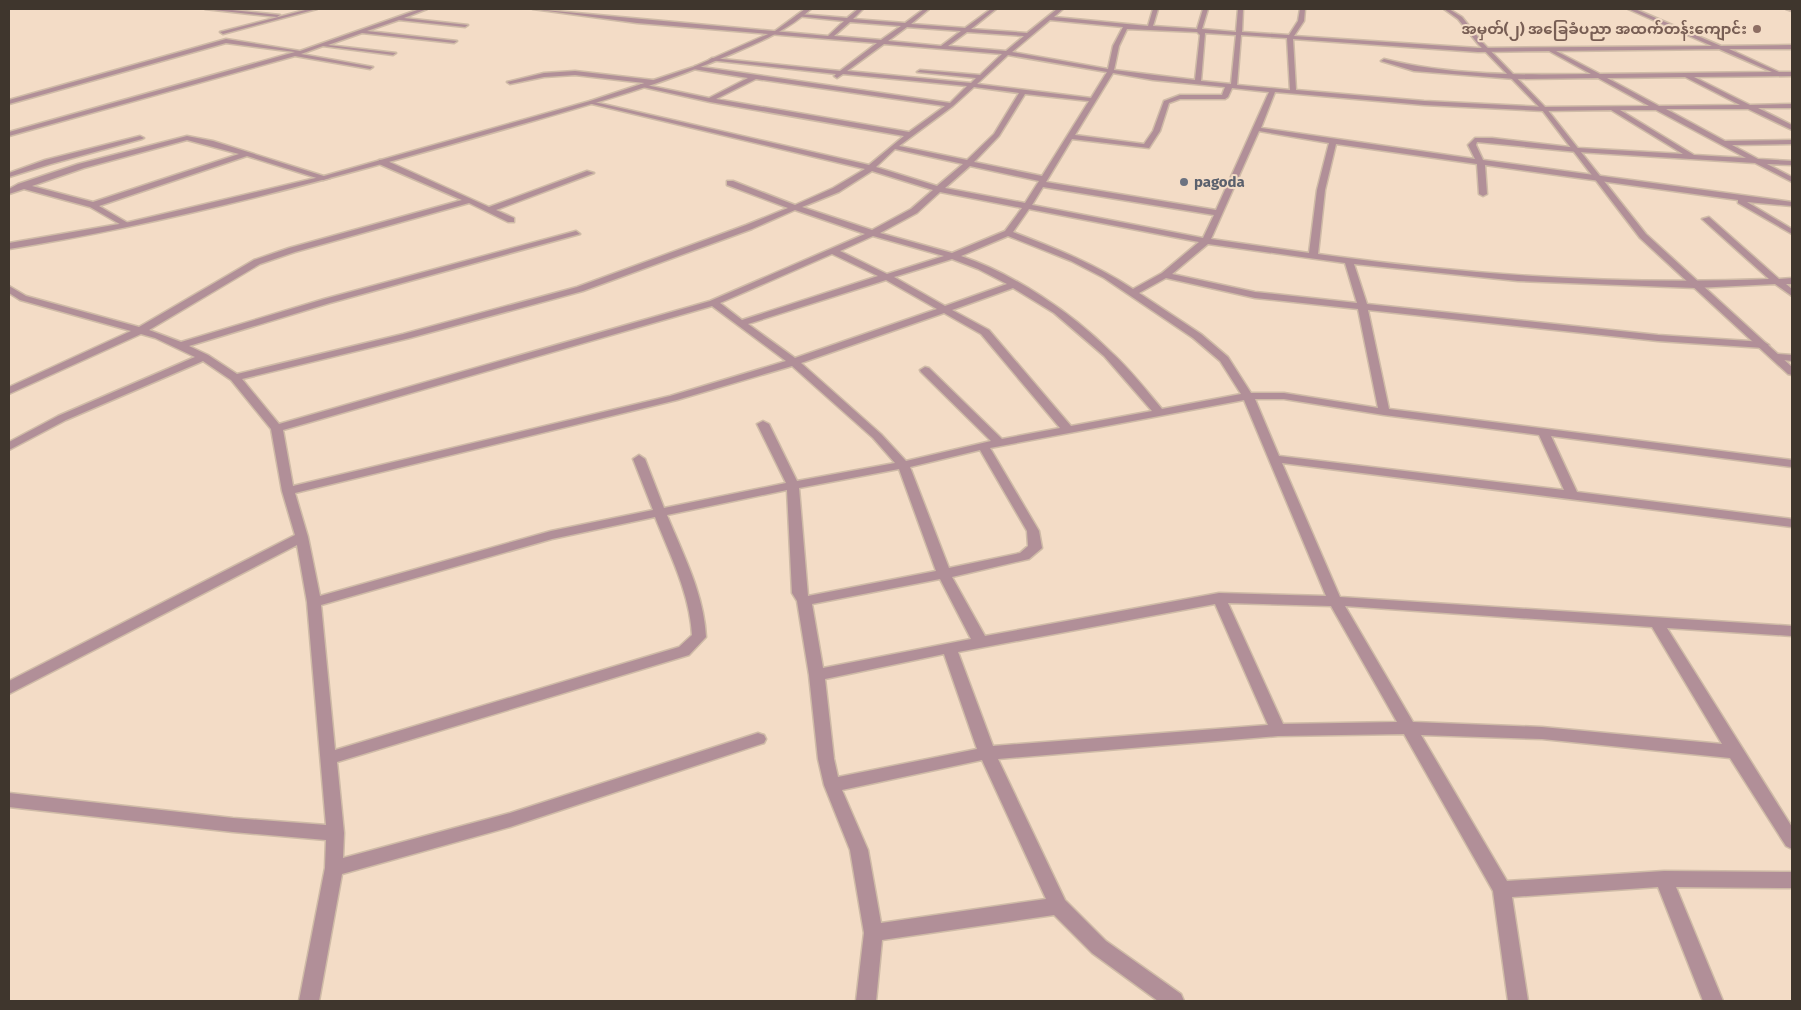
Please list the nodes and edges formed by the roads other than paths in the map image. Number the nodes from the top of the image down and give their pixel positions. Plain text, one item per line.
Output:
1 (208, 9) edge
2 (314, 9) edge
3 (424, 9) edge
4 (536, 9) edge
5 (808, 9) edge
6 (861, 9) edge
7 (927, 9) edge
8 (994, 9) edge
9 (1060, 9) edge
10 (1156, 9) edge
11 (1206, 9) edge
12 (1241, 9) edge
13 (1303, 9) edge
14 (1446, 9) edge
15 (1631, 9) edge
16 (552, 10) edge
17 (288, 16) junction
18 (799, 16) junction
19 (396, 18) junction
20 (1049, 18) junction
21 (850, 19) junction
22 (907, 24) junction
23 (465, 25) dead end
24 (1133, 26) junction
25 (1150, 27) junction
26 (964, 30) junction
27 (1199, 30) junction
28 (223, 32) dead end
29 (359, 32) junction
30 (777, 32) junction
31 (1238, 34) junction
32 (1028, 35) junction
33 (829, 38) junction
34 (1290, 38) junction
35 (454, 41) dead end
36 (881, 43) junction
37 (321, 45) junction
38 (1792, 47) edge
39 (943, 48) junction
40 (1721, 48) junction
41 (1487, 50) junction
42 (1550, 50) junction
43 (302, 52) junction
44 (393, 53) dead end
45 (1007, 53) junction
46 (728, 54) junction
47 (293, 55) junction
48 (747, 55) dead end
49 (712, 60) junction
50 (1384, 61) dead end
51 (840, 64) dead end
52 (850, 65) junction
53 (860, 66) dead end
54 (370, 67) dead end
55 (695, 68) junction
56 (909, 71) dead end
57 (1111, 71) junction
58 (840, 73) junction
59 (1780, 74) junction
60 (1792, 74) edge
61 (1685, 75) junction
62 (754, 77) junction
63 (982, 77) junction
64 (1515, 77) junction
65 (1598, 77) junction
66 (1792, 79) edge
67 (510, 82) dead end
68 (653, 82) junction
69 (1198, 83) junction
70 (972, 85) junction
71 (641, 86) junction
72 (1232, 86) junction
73 (824, 87) junction
74 (1273, 90) junction
75 (1024, 92) junction
76 (1293, 92) junction
77 (710, 100) junction
78 (1093, 100) junction
79 (9, 102) edge
80 (592, 102) junction
81 (951, 105) junction
82 (1792, 106) edge
83 (1748, 107) junction
84 (1612, 108) junction
85 (1659, 108) junction
86 (1544, 109) junction
87 (9, 128) edge
88 (1792, 128) edge
89 (1258, 129) junction
90 (21, 131) junction
91 (9, 134) edge
92 (912, 135) junction
93 (140, 138) dead end
94 (1070, 138) junction
95 (1333, 142) junction
96 (1792, 142) edge
97 (1725, 143) junction
98 (893, 147) junction
99 (1578, 150) junction
100 (247, 154) junction
101 (1693, 157) junction
102 (382, 162) junction
103 (968, 162) junction
104 (1759, 162) junction
105 (1481, 163) junction
106 (1792, 163) edge
107 (871, 168) junction
108 (590, 173) dead end
109 (9, 176) edge
110 (326, 178) junction
111 (1597, 178) junction
112 (1792, 180) edge
113 (1042, 182) junction
114 (9, 183) edge
115 (730, 183) dead end
116 (21, 187) junction
117 (938, 189) junction
118 (9, 192) edge
119 (1483, 194) dead end
120 (1737, 199) junction
121 (471, 200) junction
122 (1792, 204) edge
123 (93, 205) junction
124 (1028, 205) junction
125 (795, 208) junction
126 (490, 210) junction
127 (1218, 213) junction
128 (1706, 219) dead end
129 (511, 220) dead end
130 (125, 225) junction
131 (1792, 232) edge
132 (873, 233) junction
133 (1008, 233) junction
134 (576, 234) dead end
135 (1206, 240) junction
136 (9, 246) edge
137 (833, 251) junction
138 (955, 255) junction
139 (1313, 256) junction
140 (1349, 261) junction
141 (1165, 275) junction
142 (887, 277) junction
143 (1776, 281) junction
144 (1792, 281) edge
145 (1014, 285) junction
146 (1696, 285) junction
147 (9, 289) edge
148 (1792, 292) edge
149 (1132, 293) junction
150 (23, 298) junction
151 (714, 303) junction
152 (9, 304) edge
153 (1363, 308) junction
154 (946, 309) junction
155 (741, 323) junction
156 (140, 331) junction
157 (1764, 345) junction
158 (179, 346) junction
159 (204, 357) junction
160 (1778, 357) junction
161 (1792, 358) edge
162 (794, 362) junction
163 (925, 370) dead end
164 (1792, 372) edge
165 (235, 378) junction
166 (9, 391) edge
167 (1248, 396) junction
168 (1384, 412) junction
169 (1160, 413) junction
170 (763, 424) dead end
171 (277, 428) junction
172 (1068, 430) junction
173 (1543, 431) junction
174 (999, 444) junction
175 (983, 446) junction
176 (9, 447) edge
177 (639, 459) dead end
178 (1275, 459) junction
179 (1792, 463) edge
180 (903, 465) junction
181 (793, 485) junction
182 (288, 491) junction
183 (1572, 495) junction
184 (659, 512) junction
185 (1792, 523) edge
186 (302, 537) junction
187 (944, 574) junction
188 (1219, 598) junction
189 (804, 601) junction
190 (1335, 601) junction
191 (314, 602) junction
192 (1656, 622) junction
193 (1792, 631) edge
194 (981, 643) junction
195 (949, 648) junction
196 (817, 675) junction
197 (9, 688) edge
198 (1409, 728) junction
199 (1278, 730) junction
200 (758, 739) dead end
201 (1735, 752) junction
202 (987, 753) junction
203 (329, 758) junction
204 (832, 785) junction
205 (9, 800) edge
206 (335, 833) junction
207 (1792, 841) edge
208 (334, 868) junction
209 (1664, 879) junction
210 (1792, 880) edge
211 (1502, 890) junction
212 (1058, 906) junction
213 (873, 933) junction
214 (309, 1001) edge
215 (866, 1001) edge
216 (1174, 1001) edge
217 (1518, 1001) edge
218 (1713, 1001) edge

1 - 17 street
2 - 17 street
3 - 19 street
4 - 16 street
5 - 18 street
6 - 21 street
7 - 22 street
8 - 26 street
9 - 20 street
10 - 25 street
11 - 27 street
12 - 31 street
13 - 34 street
14 - 41 street
15 - 40 street
16 - 30 street
17 - 28 street
18 - 21 street
18 - 30 street
19 - 23 street
19 - 29 street
20 - 24 street
20 - 32 street
21 - 22 street
21 - 33 street
22 - 26 street
22 - 36 street
24 - 25 street
24 - 57 street
25 - 27 street
26 - 32 street
26 - 39 street
27 - 31 street
27 - 69 street
29 - 35 street
29 - 37 street
30 - 33 street
30 - 46 street
31 - 34 street
31 - 72 street
32 - 45 street
33 - 36 street
34 - 41 street
34 - 76 street
36 - 39 street
36 - 52 street
37 - 43 street
37 - 44 street
38 - 40 street
39 - 45 street
40 - 42 street
40 - 59 street
41 - 42 street
41 - 64 street
42 - 65 street
43 - 47 street
43 - 79 street
45 - 57 street
45 - 63 street
46 - 48 street
46 - 49 street
47 - 54 street
47 - 90 street
49 - 55 street
49 - 58 street
50 - 64 street
51 - 52 street
52 - 53 street
52 - 58 street
55 - 62 street
55 - 68 street
56 - 63 street
57 - 69 street
57 - 78 street
58 - 70 street
58 - 73 street
59 - 60 street
59 - 61 street
59 - 66 street
61 - 65 street
61 - 83 street
62 - 73 street
62 - 77 street
63 - 70 street
64 - 65 street
64 - 86 street
65 - 85 street
67 - 68 street
68 - 71 street
69 - 72 street
70 - 75 street
70 - 81 street
71 - 77 street
71 - 80 street
72 - 74 street
72 - 94 street
73 - 81 street
74 - 76 street
74 - 89 street
75 - 78 street
75 - 103 street
76 - 86 street
77 - 92 street
78 - 94 street
80 - 102 street
80 - 107 street
81 - 92 street
82 - 83 street
83 - 85 street
83 - 88 street
84 - 85 street
84 - 86 street
84 - 101 street
85 - 97 street
86 - 99 street
87 - 90 street
89 - 95 street
89 - 127 street
90 - 91 street
92 - 98 street
93 - 109 street
94 - 113 street
95 - 105 street
95 - 139 street
96 - 97 street
97 - 104 street
98 - 103 street
98 - 107 street
99 - 101 street
99 - 105 street
99 - 111 street
100 - 110 street
100 - 116 street
100 - 123 street
101 - 104 street
102 - 110 street
102 - 121 street
103 - 113 street
103 - 117 street
104 - 106 street
104 - 112 street
105 - 111 street
105 - 119 street
107 - 117 street
107 - 125 street
108 - 126 street
110 - 130 street
111 - 120 street
111 - 146 street
113 - 124 street
113 - 127 street
114 - 116 street
115 - 125 street
116 - 118 street
116 - 123 street
117 - 124 street
117 - 132 street
120 - 122 street
120 - 131 street
121 - 126 street
121 - 156 street
123 - 130 street
124 - 133 street
124 - 135 street
125 - 132 street
125 - 165 street
126 - 129 street
127 - 135 street
128 - 143 street
130 - 136 street
132 - 137 street
132 - 138 street
133 - 138 street
133 - 149 street
134 - 158 street
135 - 139 street
135 - 141 street
137 - 142 street
137 - 151 street
138 - 142 street
138 - 145 street
139 - 140 street
140 - 146 street
140 - 153 street
141 - 149 street
141 - 153 street
142 - 154 street
142 - 155 street
143 - 144 street
143 - 146 street
143 - 148 street
145 - 154 street
145 - 169 street
146 - 157 street
147 - 150 street
149 - 167 street
150 - 152 street
150 - 156 street
151 - 155 street
151 - 171 street
153 - 157 street
153 - 168 street
154 - 162 street
154 - 172 street
155 - 162 street
156 - 158 street
156 - 166 street
157 - 160 street
158 - 159 street
159 - 165 street
159 - 176 street
160 - 161 street
160 - 164 street
162 - 180 street
162 - 182 street
163 - 174 street
165 - 171 street
167 - 168 street
167 - 169 street
167 - 178 street
168 - 173 street
169 - 172 street
170 - 181 street
171 - 182 street
172 - 174 street
173 - 179 street
173 - 183 street
174 - 175 street
175 - 180 street
175 - 187 street
177 - 184 street
178 - 183 street
178 - 190 street
180 - 181 street
180 - 187 street
181 - 184 street
181 - 189 street
182 - 186 street
183 - 185 street
184 - 191 street
184 - 203 street
186 - 191 street
186 - 197 street
187 - 189 street
187 - 194 street
188 - 190 street
188 - 194 street
188 - 199 street
189 - 196 street
190 - 192 street
190 - 198 street
191 - 203 street
192 - 193 street
192 - 201 street
194 - 195 street
195 - 196 street
195 - 202 street
196 - 204 street
198 - 199 street
198 - 201 street
198 - 211 street
199 - 202 street
200 - 208 street
201 - 207 street
202 - 204 street
202 - 212 street
203 - 206 street
204 - 213 street
205 - 206 street
206 - 208 street
208 - 214 street
209 - 210 street
209 - 211 street
209 - 218 street
211 - 217 street
212 - 213 street
212 - 216 street
213 - 215 street

